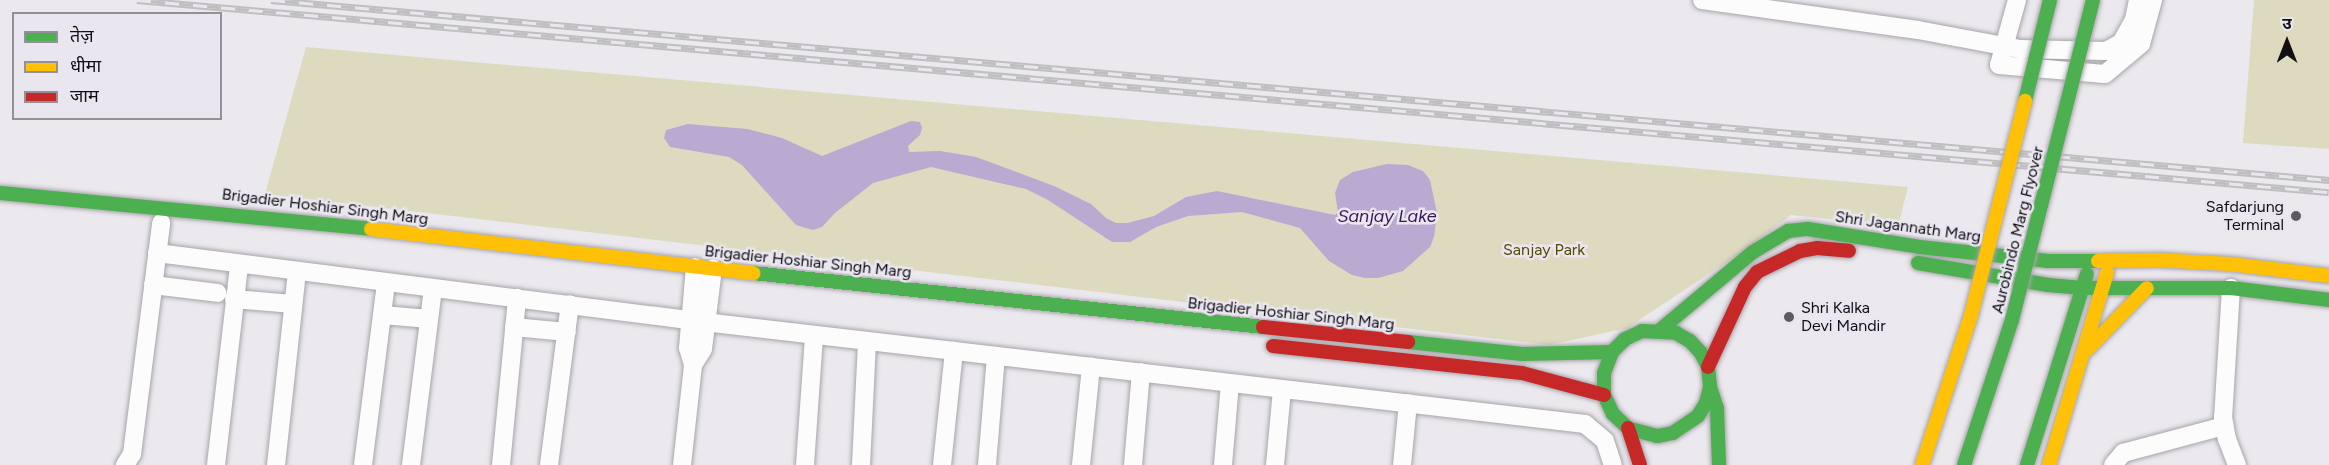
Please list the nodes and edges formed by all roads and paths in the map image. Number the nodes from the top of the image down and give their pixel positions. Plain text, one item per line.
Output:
1 (1702, 0) edge
2 (2017, 0) edge
3 (2050, 0) edge
4 (2093, 0) edge
5 (2138, 0) edge
6 (2153, 0) edge
7 (2005, 45) junction
8 (0, 193) edge
9 (155, 223) joint
10 (208, 228) dead end
11 (157, 253) junction
12 (1864, 253) dead end
13 (2110, 260) junction
14 (1909, 261) dead end
15 (2091, 261) junction
16 (239, 265) junction
17 (297, 272) junction
18 (2329, 276) edge
19 (702, 279) junction
20 (386, 283) junction
21 (153, 285) junction
22 (2103, 287) junction
23 (433, 288) junction
24 (2083, 288) junction
25 (2147, 288) junction
26 (2231, 288) junction
27 (226, 296) junction
28 (517, 298) junction
29 (2329, 300) edge
30 (293, 304) junction
31 (570, 304) junction
32 (383, 315) junction
33 (429, 319) junction
34 (697, 321) junction
35 (514, 327) junction
36 (1660, 330) junction
37 (567, 333) junction
38 (814, 335) junction
39 (867, 341) junction
40 (1261, 345) dead end
41 (954, 351) junction
42 (1612, 352) junction
43 (996, 356) junction
44 (2080, 358) junction
45 (1090, 367) junction
46 (1708, 367) junction
47 (1141, 372) junction
48 (1230, 383) junction
49 (1710, 387) junction
50 (1282, 389) junction
51 (1604, 395) junction
52 (1408, 403) junction
53 (2223, 422) junction
54 (1628, 428) junction
55 (125, 465) edge
56 (216, 465) edge
57 (276, 465) edge
58 (363, 465) edge
59 (411, 465) edge
60 (501, 465) edge
61 (549, 465) edge
62 (682, 465) edge
63 (805, 465) edge
64 (861, 465) edge
65 (942, 465) edge
66 (987, 465) edge
67 (1082, 465) edge
68 (1133, 465) edge
69 (1223, 465) edge
70 (1275, 465) edge
71 (1402, 465) edge
72 (1613, 465) edge
73 (1640, 465) edge
74 (1719, 465) edge
75 (1922, 465) edge
76 (1965, 465) edge
77 (2027, 465) edge
78 (2049, 465) edge
79 (2113, 465) edge
80 (2237, 465) edge

1 - 7 street
2 - 7 street
3 - 75 street, Aurobindo Marg Flyover, bridge
4 - 76 street, Aurobindo Marg Flyover, bridge
5 - 7 street
6 - 7 street
8 - 19 street, Brigadier Hoshiar Singh Marg
9 - 10 street
9 - 11 street
11 - 16 street
11 - 21 street
12 - 46 street, Shri Jagannath Marg
13 - 15 street, Shri Jagannath Marg
13 - 18 street, Shri Jagannath Marg
13 - 22 street
14 - 24 street, Shri Jagannath Marg
15 - 24 street
15 - 36 street, Shri Jagannath Marg
16 - 17 street
16 - 27 street
17 - 20 street
17 - 30 street
19 - 34 street
19 - 42 street, Brigadier Hoshiar Singh Marg
20 - 23 street
20 - 32 street
21 - 27 street
21 - 55 street
22 - 24 street, Shri Jagannath Marg
22 - 25 street, Shri Jagannath Marg
22 - 44 street
23 - 28 street
23 - 33 street
24 - 77 street
25 - 26 street, Shri Jagannath Marg
25 - 44 street
26 - 29 street, Shri Jagannath Marg
26 - 53 street
27 - 30 street
27 - 56 street
28 - 31 street
28 - 35 street
30 - 57 street
31 - 34 street
31 - 37 street
32 - 33 street
32 - 58 street
33 - 59 street
34 - 38 street
34 - 62 street
35 - 37 street
35 - 60 street
36 - 42 street
36 - 46 street
37 - 61 street
38 - 39 street
38 - 63 street
39 - 41 street
39 - 64 street
40 - 51 street, Brigadier Hoshiar Singh Marg
41 - 43 street
41 - 65 street
42 - 51 street
43 - 45 street
43 - 66 street
44 - 78 street
45 - 47 street
45 - 67 street
46 - 49 street
47 - 48 street
47 - 68 street
48 - 50 street
48 - 69 street
49 - 54 street
49 - 74 street
50 - 52 street
50 - 70 street
51 - 54 street
52 - 71 street
52 - 72 street
53 - 79 street
53 - 80 street
54 - 73 street

